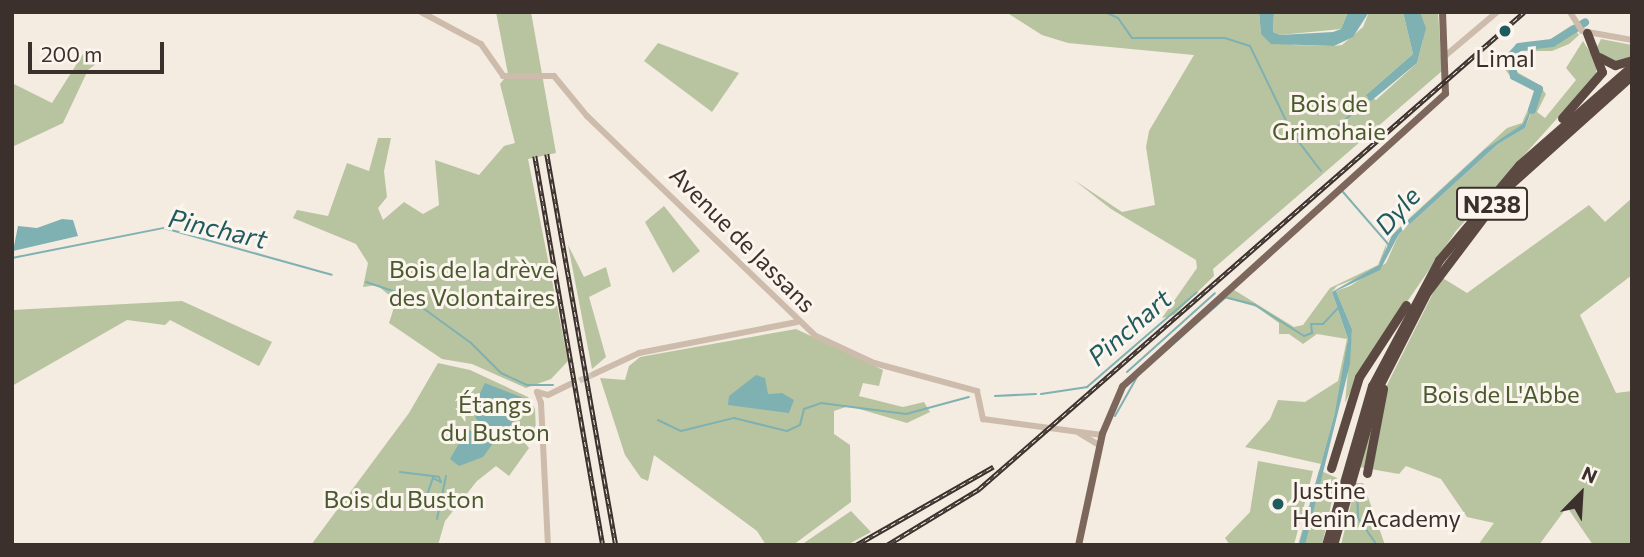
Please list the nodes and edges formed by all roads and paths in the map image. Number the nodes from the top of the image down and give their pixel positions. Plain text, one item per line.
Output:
1 (421, 12) edge
2 (1442, 12) edge
3 (1497, 12) edge
4 (1570, 12) edge
5 (1581, 28) junction
6 (1632, 40) edge
7 (1598, 55) junction
8 (1445, 56) junction
9 (1632, 60) edge
10 (1632, 66) edge
11 (1632, 75) edge
12 (1558, 128) junction
13 (1421, 289) junction
14 (797, 322) junction
15 (1392, 357) junction
16 (594, 374) tunnel mouth
17 (571, 384) tunnel mouth
18 (548, 395) junction
19 (541, 403) junction
20 (1074, 430) junction
21 (1102, 434) junction
22 (1099, 444) junction
23 (1350, 459) junction
24 (1331, 468) dead end
25 (1367, 473) dead end
26 (1344, 480) junction
27 (548, 545) edge
28 (1078, 545) edge
29 (1326, 545) edge
30 (1333, 545) edge

1 - 14 street, Avenue de Jassans
2 - 8 main road
3 - 8 street
4 - 5 street
5 - 6 street
5 - 7 highway
7 - 9 highway
7 - 12 highway
8 - 21 main road
10 - 12 highway, N238
11 - 15 highway, N238
12 - 13 highway, N238
13 - 23 highway, N238
13 - 24 highway
14 - 16 street
14 - 20 street, Avenue de Jassans
15 - 23 highway, N238
15 - 25 highway
17 - 18 street
18 - 19 street
18 - 19 street
19 - 27 street
20 - 21 street
20 - 22 street
21 - 22 main road
22 - 28 main road
23 - 26 highway, N238
26 - 29 highway, N238
26 - 30 highway, N238

